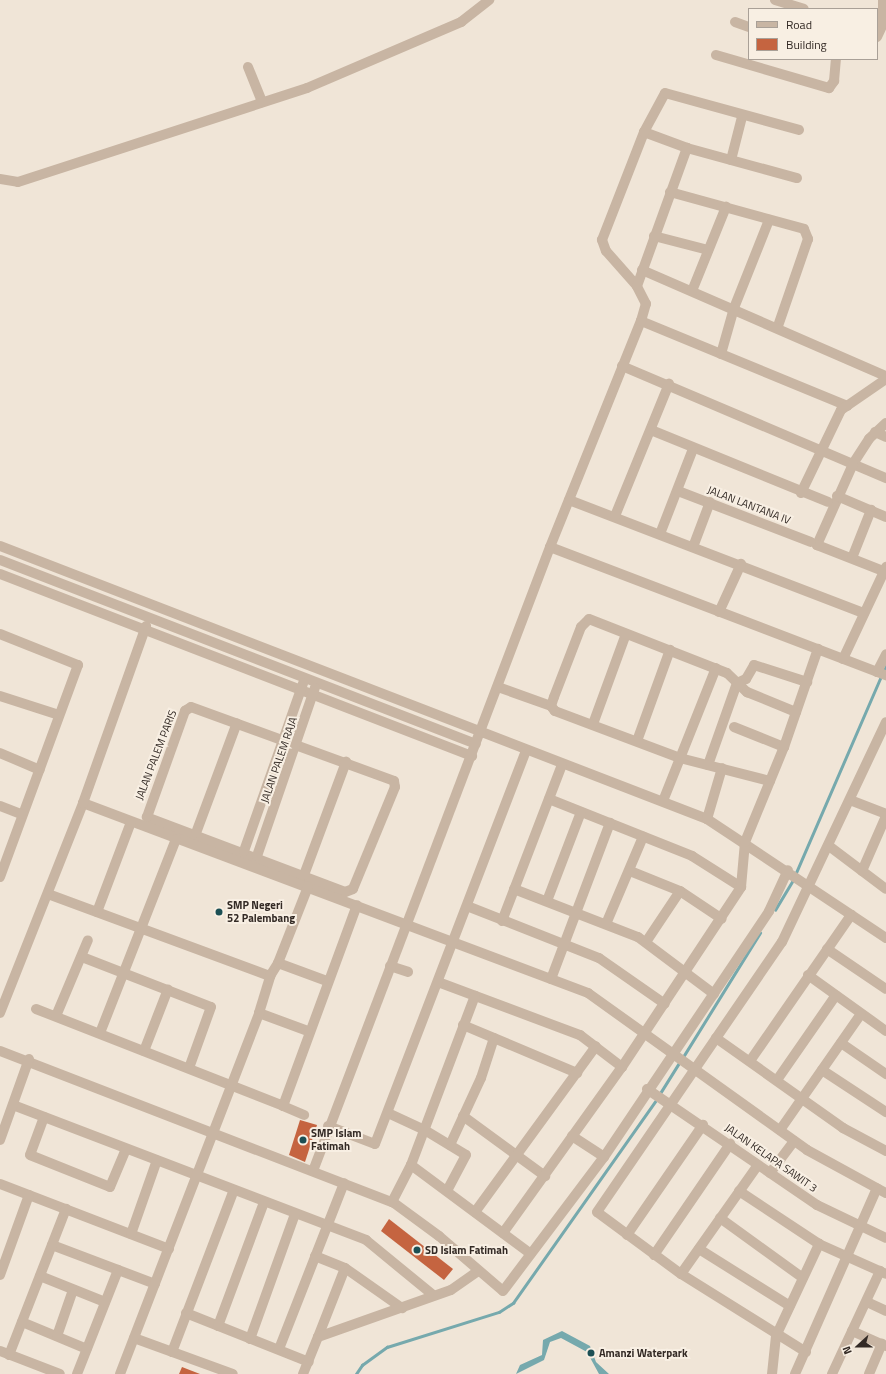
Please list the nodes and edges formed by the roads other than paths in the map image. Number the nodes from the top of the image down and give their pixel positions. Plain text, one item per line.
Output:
1 (489, 0) edge
2 (776, 0) edge
3 (883, 0) edge
4 (886, 2) edge
5 (801, 8) edge
6 (735, 22) dead end
7 (748, 27) edge
8 (878, 34) edge
9 (716, 55) dead end
10 (836, 60) edge
11 (248, 67) dead end
12 (262, 102) junction
13 (742, 117) junction
14 (799, 130) dead end
15 (644, 132) junction
16 (687, 148) junction
17 (731, 160) junction
18 (796, 178) dead end
19 (0, 179) edge
20 (670, 192) junction
21 (726, 207) junction
22 (769, 220) junction
23 (654, 236) junction
24 (708, 250) junction
25 (642, 270) junction
26 (637, 286) junction
27 (692, 291) junction
28 (734, 308) junction
29 (641, 321) junction
30 (778, 326) junction
31 (721, 354) junction
32 (622, 366) junction
33 (886, 376) edge
34 (886, 379) edge
35 (669, 384) junction
36 (847, 406) junction
37 (886, 423) edge
38 (651, 430) junction
39 (875, 432) junction
40 (886, 437) edge
41 (693, 449) junction
42 (821, 449) junction
43 (853, 464) junction
44 (886, 478) edge
45 (678, 491) junction
46 (801, 493) junction
47 (837, 496) junction
48 (569, 500) junction
49 (710, 502) junction
50 (828, 502) dead end
51 (871, 510) junction
52 (615, 516) junction
53 (886, 516) edge
54 (660, 534) junction
55 (811, 542) dead end
56 (0, 546) edge
57 (550, 547) junction
58 (693, 547) junction
59 (852, 558) junction
60 (0, 560) edge
61 (741, 564) junction
62 (885, 570) edge
63 (0, 574) edge
64 (154, 606) junction
65 (719, 612) junction
66 (864, 613) junction
67 (148, 619) junction
68 (143, 632) junction
69 (0, 634) edge
70 (626, 634) junction
71 (818, 649) junction
72 (670, 650) junction
73 (886, 654) edge
74 (843, 659) junction
75 (309, 666) junction
76 (716, 668) junction
77 (321, 670) junction
78 (882, 674) edge
79 (306, 678) junction
80 (317, 682) junction
81 (807, 682) junction
82 (737, 683) junction
83 (498, 688) junction
84 (301, 689) junction
85 (314, 693) junction
86 (0, 696) edge
87 (551, 706) junction
88 (796, 712) junction
89 (59, 715) junction
90 (236, 723) junction
91 (593, 724) junction
92 (885, 726) edge
93 (734, 727) dead end
94 (480, 733) junction
95 (286, 741) junction
96 (637, 741) junction
97 (476, 744) junction
98 (298, 745) junction
99 (784, 747) junction
100 (526, 751) junction
101 (0, 753) edge
102 (472, 756) junction
103 (680, 758) junction
104 (346, 762) junction
105 (562, 765) junction
106 (708, 765) junction
107 (722, 768) junction
108 (40, 770) junction
109 (770, 781) junction
110 (549, 800) junction
111 (850, 800) junction
112 (663, 801) junction
113 (83, 803) junction
114 (0, 806) edge
115 (582, 812) junction
116 (21, 814) junction
117 (886, 815) edge
118 (707, 819) junction
119 (131, 822) junction
120 (610, 823) junction
121 (196, 833) junction
122 (642, 837) junction
123 (176, 839) junction
124 (745, 842) junction
125 (829, 846) junction
126 (244, 851) junction
127 (257, 856) junction
128 (789, 870) junction
129 (630, 871) junction
130 (862, 871) junction
131 (304, 875) junction
132 (0, 877) edge
133 (808, 884) junction
134 (308, 887) junction
135 (741, 887) junction
136 (886, 888) edge
137 (514, 889) junction
138 (680, 892) junction
139 (48, 894) junction
140 (547, 901) junction
141 (357, 905) junction
142 (467, 906) junction
143 (96, 912) junction
144 (575, 912) junction
145 (851, 915) junction
146 (722, 919) junction
147 (502, 921) junction
148 (606, 924) junction
149 (406, 926) junction
150 (139, 928) junction
151 (886, 938) edge
152 (88, 940) dead end
153 (646, 942) junction
154 (566, 943) junction
155 (452, 944) junction
156 (827, 949) junction
157 (82, 957) junction
158 (278, 963) junction
159 (390, 966) junction
160 (408, 972) dead end
161 (685, 972) junction
162 (123, 973) junction
163 (270, 976) junction
164 (808, 976) junction
165 (551, 979) junction
166 (327, 981) junction
167 (438, 982) junction
168 (168, 989) junction
169 (886, 989) edge
170 (714, 994) junction
171 (836, 995) junction
172 (475, 996) junction
173 (665, 1004) junction
174 (36, 1009) dead end
175 (0, 1013) edge
176 (259, 1013) junction
177 (861, 1014) junction
178 (56, 1016) junction
179 (463, 1025) junction
180 (308, 1031) junction
181 (886, 1031) edge
182 (100, 1033) junction
183 (643, 1034) junction
184 (494, 1038) junction
185 (716, 1038) junction
186 (841, 1043) junction
187 (596, 1046) junction
188 (0, 1051) edge
189 (144, 1051) junction
190 (673, 1057) junction
191 (29, 1059) junction
192 (750, 1061) junction
193 (622, 1067) junction
194 (189, 1068) junction
195 (690, 1068) junction
196 (822, 1070) junction
197 (577, 1073) junction
198 (886, 1073) edge
199 (777, 1080) junction
200 (231, 1087) junction
201 (650, 1091) junction
202 (803, 1098) junction
203 (668, 1101) junction
204 (13, 1105) junction
205 (283, 1106) junction
206 (886, 1112) edge
207 (388, 1113) junction
208 (304, 1115) dead end
209 (463, 1116) junction
210 (44, 1118) junction
211 (703, 1125) junction
212 (328, 1126) junction
213 (424, 1129) junction
214 (780, 1130) junction
215 (213, 1134) junction
216 (572, 1136) junction
217 (0, 1140) edge
218 (794, 1140) junction
219 (730, 1144) junction
220 (450, 1145) junction
221 (126, 1149) junction
222 (886, 1151) edge
223 (516, 1155) junction
224 (604, 1157) junction
225 (157, 1160) junction
226 (411, 1165) junction
227 (758, 1165) junction
228 (314, 1170) junction
229 (770, 1173) junction
230 (196, 1175) junction
231 (545, 1176) junction
232 (344, 1183) junction
233 (0, 1184) edge
234 (234, 1190) junction
235 (448, 1190) junction
236 (882, 1190) edge
237 (739, 1191) junction
238 (29, 1195) junction
239 (264, 1202) junction
240 (392, 1202) junction
241 (66, 1209) junction
242 (475, 1212) junction
243 (295, 1214) junction
244 (720, 1218) junction
245 (327, 1226) junction
246 (861, 1226) junction
247 (131, 1234) junction
248 (504, 1234) junction
249 (627, 1235) junction
250 (886, 1238) edge
251 (819, 1244) junction
252 (52, 1245) junction
253 (168, 1249) junction
254 (699, 1249) junction
255 (531, 1254) junction
256 (654, 1255) junction
257 (315, 1256) junction
258 (848, 1257) junction
259 (345, 1268) junction
260 (118, 1270) junction
261 (478, 1272) junction
262 (883, 1272) edge
263 (681, 1274) junction
264 (0, 1275) edge
265 (40, 1276) junction
266 (803, 1278) junction
267 (155, 1284) junction
268 (73, 1290) junction
269 (433, 1295) junction
270 (105, 1302) junction
271 (867, 1302) junction
272 (790, 1306) junction
273 (402, 1308) junction
274 (886, 1311) edge
275 (186, 1313) junction
276 (22, 1322) junction
277 (218, 1326) junction
278 (852, 1330) junction
279 (57, 1336) junction
280 (776, 1336) junction
281 (318, 1337) junction
282 (134, 1338) junction
283 (250, 1339) junction
284 (884, 1345) edge
285 (87, 1349) junction
286 (280, 1349) junction
287 (172, 1352) junction
288 (806, 1352) junction
289 (4, 1353) edge
290 (309, 1362) junction
291 (214, 1371) edge
292 (60, 1374) edge
293 (77, 1374) edge
294 (120, 1374) edge
295 (233, 1374) edge
296 (303, 1374) edge
297 (772, 1374) edge
298 (795, 1374) edge
299 (832, 1374) edge
300 (869, 1374) edge

1 - 12 street
2 - 5 street
3 - 4 street
3 - 8 street
6 - 7 street
9 - 10 street
11 - 12 street
12 - 19 street
13 - 14 street
13 - 15 street
13 - 17 street
15 - 16 street
15 - 26 street
16 - 17 street
16 - 20 street
17 - 18 street
20 - 21 street
20 - 23 street
21 - 22 street
21 - 24 street
22 - 28 street
22 - 30 street
23 - 24 street
23 - 25 street
24 - 27 street
25 - 26 street
25 - 27 street
26 - 29 street
27 - 28 street
28 - 30 street
28 - 31 street
29 - 31 street
29 - 32 street
30 - 33 street
31 - 36 street
32 - 35 street
32 - 48 street
34 - 36 street
35 - 38 street
35 - 42 street
36 - 42 street
37 - 39 street
38 - 41 street
38 - 52 street
39 - 40 street
39 - 43 street
41 - 45 street
41 - 46 street
42 - 43 street
42 - 46 street
43 - 44 street
43 - 47 street
45 - 49 street, JALAN LANTANA IV
45 - 54 street
46 - 50 street
47 - 51 street
47 - 59 street
48 - 52 street
48 - 57 street
49 - 55 street, JALAN LANTANA IV
49 - 58 street
51 - 53 street
51 - 59 street
52 - 54 street
54 - 58 street
56 - 64 street
57 - 65 street
57 - 83 street
58 - 61 street
59 - 62 street
60 - 67 street
61 - 65 street
61 - 66 street
62 - 66 street
63 - 68 street
64 - 67 street
64 - 75 street
65 - 71 street
66 - 74 street
67 - 68 street
67 - 79 street
68 - 84 street
68 - 113 street
69 - 89 street
70 - 72 street
70 - 87 street
70 - 91 street
71 - 74 street
71 - 81 street
72 - 76 street
72 - 96 street
73 - 78 street
74 - 78 street
75 - 77 street
75 - 79 street, JALAN PALEM RAJA
76 - 82 street
76 - 103 street
77 - 80 street, JALAN PALEM RAJA
77 - 94 street
79 - 80 street
79 - 84 street, JALAN PALEM RAJA
80 - 85 street, JALAN PALEM RAJA
80 - 97 street
81 - 82 street
81 - 88 street
82 - 88 street
82 - 106 street
83 - 87 street
83 - 94 street
84 - 85 street
84 - 95 street, JALAN PALEM RAJA
85 - 98 street, JALAN PALEM RAJA
85 - 102 street
86 - 89 street
87 - 91 street
88 - 99 street
89 - 108 street
90 - 95 street
90 - 121 street
90 - 121 street, JALAN PALEM PARIS
91 - 96 street
92 - 111 street
93 - 99 street
94 - 97 street
94 - 100 street
95 - 98 street
95 - 126 street, JALAN PALEM RAJA
96 - 103 street
97 - 102 street
98 - 104 street
98 - 127 street, JALAN PALEM RAJA
99 - 109 street
100 - 105 street
100 - 142 street
101 - 108 street
102 - 149 street
103 - 106 street
103 - 112 street
104 - 131 street
104 - 131 street
105 - 110 street
105 - 112 street
106 - 107 street
107 - 109 street
107 - 118 street
108 - 116 street
109 - 124 street
110 - 115 street
110 - 137 street
111 - 117 street
111 - 125 street
112 - 118 street
113 - 119 street
113 - 139 street
114 - 116 street
115 - 120 street
115 - 140 street
116 - 132 street
117 - 130 street
118 - 124 street
119 - 123 street
119 - 143 street
120 - 122 street
120 - 144 street
121 - 126 street
122 - 129 street
122 - 135 street
123 - 134 street
123 - 150 street
124 - 128 street
124 - 135 street
125 - 130 street
125 - 133 street
126 - 127 street
127 - 131 street
128 - 133 street
128 - 170 street
129 - 138 street
129 - 148 street
130 - 136 street
133 - 145 street
133 - 185 street
134 - 141 street
134 - 158 street
135 - 146 street
137 - 140 street
137 - 147 street
138 - 146 street
138 - 153 street
139 - 143 street
139 - 175 street
140 - 144 street
141 - 149 street
141 - 166 street
142 - 147 street
142 - 155 street
143 - 150 street
144 - 148 street
144 - 154 street
145 - 151 street
145 - 156 street
146 - 161 street
147 - 154 street
148 - 153 street
149 - 155 street
149 - 159 street
150 - 162 street
150 - 163 street
152 - 157 street
153 - 161 street
154 - 165 street
154 - 173 street
155 - 165 street
155 - 167 street
156 - 164 street
156 - 169 street
157 - 162 street
157 - 178 street
158 - 163 street
158 - 166 street
159 - 160 street
159 - 212 street
161 - 170 street
161 - 173 street
162 - 168 street
162 - 182 street
163 - 176 street
164 - 171 street
164 - 192 street
165 - 183 street
166 - 180 street
167 - 172 street
167 - 207 street
168 - 189 street
168 - 194 street
170 - 190 street
171 - 177 street
171 - 199 street
172 - 179 street
172 - 187 street
173 - 183 street
174 - 178 street
176 - 180 street
176 - 200 street
177 - 181 street
177 - 186 street
178 - 182 street
179 - 184 street
179 - 213 street
180 - 205 street
182 - 189 street
183 - 190 street
183 - 193 street
184 - 197 street
184 - 209 street
185 - 192 street
185 - 195 street
186 - 196 street
186 - 198 street
187 - 193 street
187 - 197 street
188 - 191 street
189 - 194 street
190 - 195 street
190 - 201 street
191 - 204 street
191 - 215 street
192 - 199 street
193 - 216 street
194 - 200 street
195 - 203 street
195 - 214 street
196 - 202 street
196 - 206 street
197 - 223 street
199 - 202 street
200 - 205 street
200 - 215 street
201 - 203 street, JALAN KELAPA SAWIT 3
201 - 224 street
202 - 214 street
202 - 222 street
203 - 211 street, JALAN KELAPA SAWIT 3
203 - 249 street
204 - 210 street
204 - 217 street
205 - 208 street
207 - 212 street
207 - 213 street
209 - 220 street
209 - 223 street
210 - 221 street
210 - 221 street
211 - 219 street, JALAN KELAPA SAWIT 3
211 - 249 street
212 - 228 street
213 - 220 street
213 - 226 street
214 - 218 street
215 - 228 street
215 - 230 street
216 - 224 street
216 - 231 street
218 - 229 street
218 - 236 street
219 - 227 street, JALAN KELAPA SAWIT 3
219 - 256 street
220 - 235 street
221 - 225 street
223 - 231 street
223 - 242 street
224 - 255 street
225 - 230 street
225 - 247 street
226 - 235 street
226 - 240 street
227 - 229 street, JALAN KELAPA SAWIT 3
227 - 237 street
228 - 232 street
229 - 246 street, JALAN KELAPA SAWIT 3
230 - 234 street
230 - 253 street
231 - 248 street
232 - 240 street
232 - 245 street
233 - 238 street
234 - 239 street
234 - 275 street
235 - 242 street
236 - 246 street
237 - 244 street
237 - 251 street
238 - 241 street
238 - 264 street
239 - 243 street
239 - 277 street
240 - 261 street
241 - 247 street
241 - 252 street
242 - 248 street
243 - 245 street
243 - 283 street
244 - 254 street
244 - 266 street
245 - 257 street
245 - 269 street
246 - 250 street, JALAN KELAPA SAWIT 3
246 - 258 street
247 - 253 street
248 - 255 street
249 - 256 street
251 - 258 street
251 - 266 street
252 - 260 street
252 - 265 street
253 - 267 street
254 - 263 street
254 - 272 street
255 - 261 street
256 - 263 street
257 - 259 street
257 - 286 street
258 - 262 street
258 - 288 street
259 - 273 street
259 - 281 street
260 - 267 street
260 - 270 street
261 - 269 street
262 - 271 street
263 - 280 street
265 - 268 street
265 - 276 street
266 - 272 street
267 - 282 street
268 - 270 street
268 - 279 street
269 - 273 street
270 - 285 street
271 - 274 street
271 - 278 street
272 - 280 street
273 - 281 street
275 - 277 street
275 - 287 street
276 - 279 street
276 - 289 street
277 - 283 street
278 - 284 street
278 - 299 street
279 - 285 street
280 - 288 street
280 - 297 street
281 - 290 street
282 - 287 street
282 - 294 street
283 - 286 street
284 - 300 street
285 - 293 street
286 - 290 street
287 - 291 street
288 - 298 street
289 - 292 street
290 - 296 street
291 - 295 street

